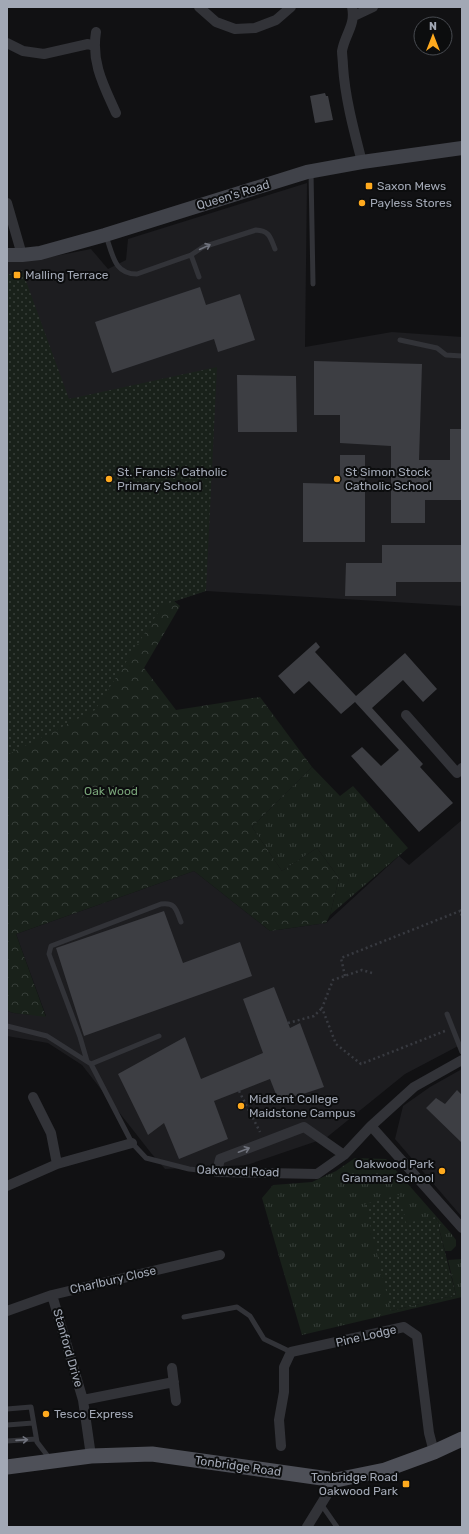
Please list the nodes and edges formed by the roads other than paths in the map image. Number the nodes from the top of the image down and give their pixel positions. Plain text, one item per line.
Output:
1 (199, 7) edge
2 (291, 7) edge
3 (373, 7) edge
4 (353, 11) edge
5 (96, 32) dead end
6 (7, 43) edge
7 (94, 46) junction
8 (116, 113) dead end
9 (462, 148) edge
10 (362, 162) junction
11 (311, 171) junction
12 (7, 203) edge
13 (105, 235) junction
14 (275, 250) dead end
15 (7, 255) edge
16 (22, 255) junction
17 (191, 255) junction
18 (199, 277) dead end
19 (312, 284) dead end
20 (400, 340) dead end
21 (462, 356) edge
22 (406, 715) dead end
23 (462, 768) edge
24 (181, 922) dead end
25 (447, 1014) dead end
26 (7, 1026) edge
27 (158, 1036) dead end
28 (462, 1052) edge
29 (462, 1060) edge
30 (89, 1063) junction
31 (33, 1096) dead end
32 (371, 1126) junction
33 (132, 1143) junction
34 (344, 1155) junction
35 (57, 1164) junction
36 (218, 1172) junction
37 (7, 1186) edge
38 (462, 1228) edge
39 (220, 1255) dead end
40 (52, 1295) junction
41 (7, 1311) edge
42 (184, 1317) dead end
43 (290, 1352) junction
44 (172, 1368) dead end
45 (174, 1382) junction
46 (83, 1400) junction
47 (176, 1401) dead end
48 (7, 1409) edge
49 (33, 1423) junction
50 (7, 1425) edge
51 (36, 1439) junction
52 (462, 1439) edge
53 (7, 1441) edge
54 (281, 1446) dead end
55 (434, 1452) junction
56 (91, 1456) junction
57 (51, 1461) junction
58 (7, 1467) edge
59 (336, 1480) junction
60 (321, 1504) junction
61 (307, 1527) edge
62 (337, 1527) edge

1 - 2 street
3 - 4 street
4 - 10 street
5 - 7 street
6 - 7 street
7 - 8 street
9 - 10 street, Queen's Road
10 - 11 street, Queen's Road
11 - 13 street, Queen's Road
11 - 19 lane
12 - 16 street
13 - 16 street, Queen's Road
13 - 17 lane
17 -> 14 lane
15 - 16 street, Queen's Road
17 - 18 lane
20 - 21 lane
22 - 23 street
24 - 30 lane
25 - 28 lane
26 - 30 lane, Oakwood Road
27 - 30 lane
29 - 32 street, Oakwood Road
30 - 33 lane, Oakwood Road
31 - 35 street
32 - 34 street, Oakwood Road
32 - 38 street
33 - 35 street
33 - 36 lane, Oakwood Road
34 - 36 street, Oakwood Road
36 -> 34 street
35 - 37 street
39 - 40 street, Charlbury Close
40 - 41 street, Charlbury Close
40 - 46 street, Stanford Drive
42 - 43 lane
43 - 54 street
43 - 55 street, Pine Lodge
44 - 45 street
45 - 46 street, Stanford Drive
45 - 47 street
46 - 56 street, Stanford Drive
48 - 49 lane
49 - 50 lane
49 - 51 lane
53 -> 51 lane
51 - 57 lane
52 - 55 main road, Tonbridge Road
55 - 59 main road, Tonbridge Road
56 - 57 main road, Tonbridge Road
56 - 59 main road, Tonbridge Road
57 - 58 main road, Tonbridge Road
59 - 60 street
60 - 61 street
60 - 62 lane

